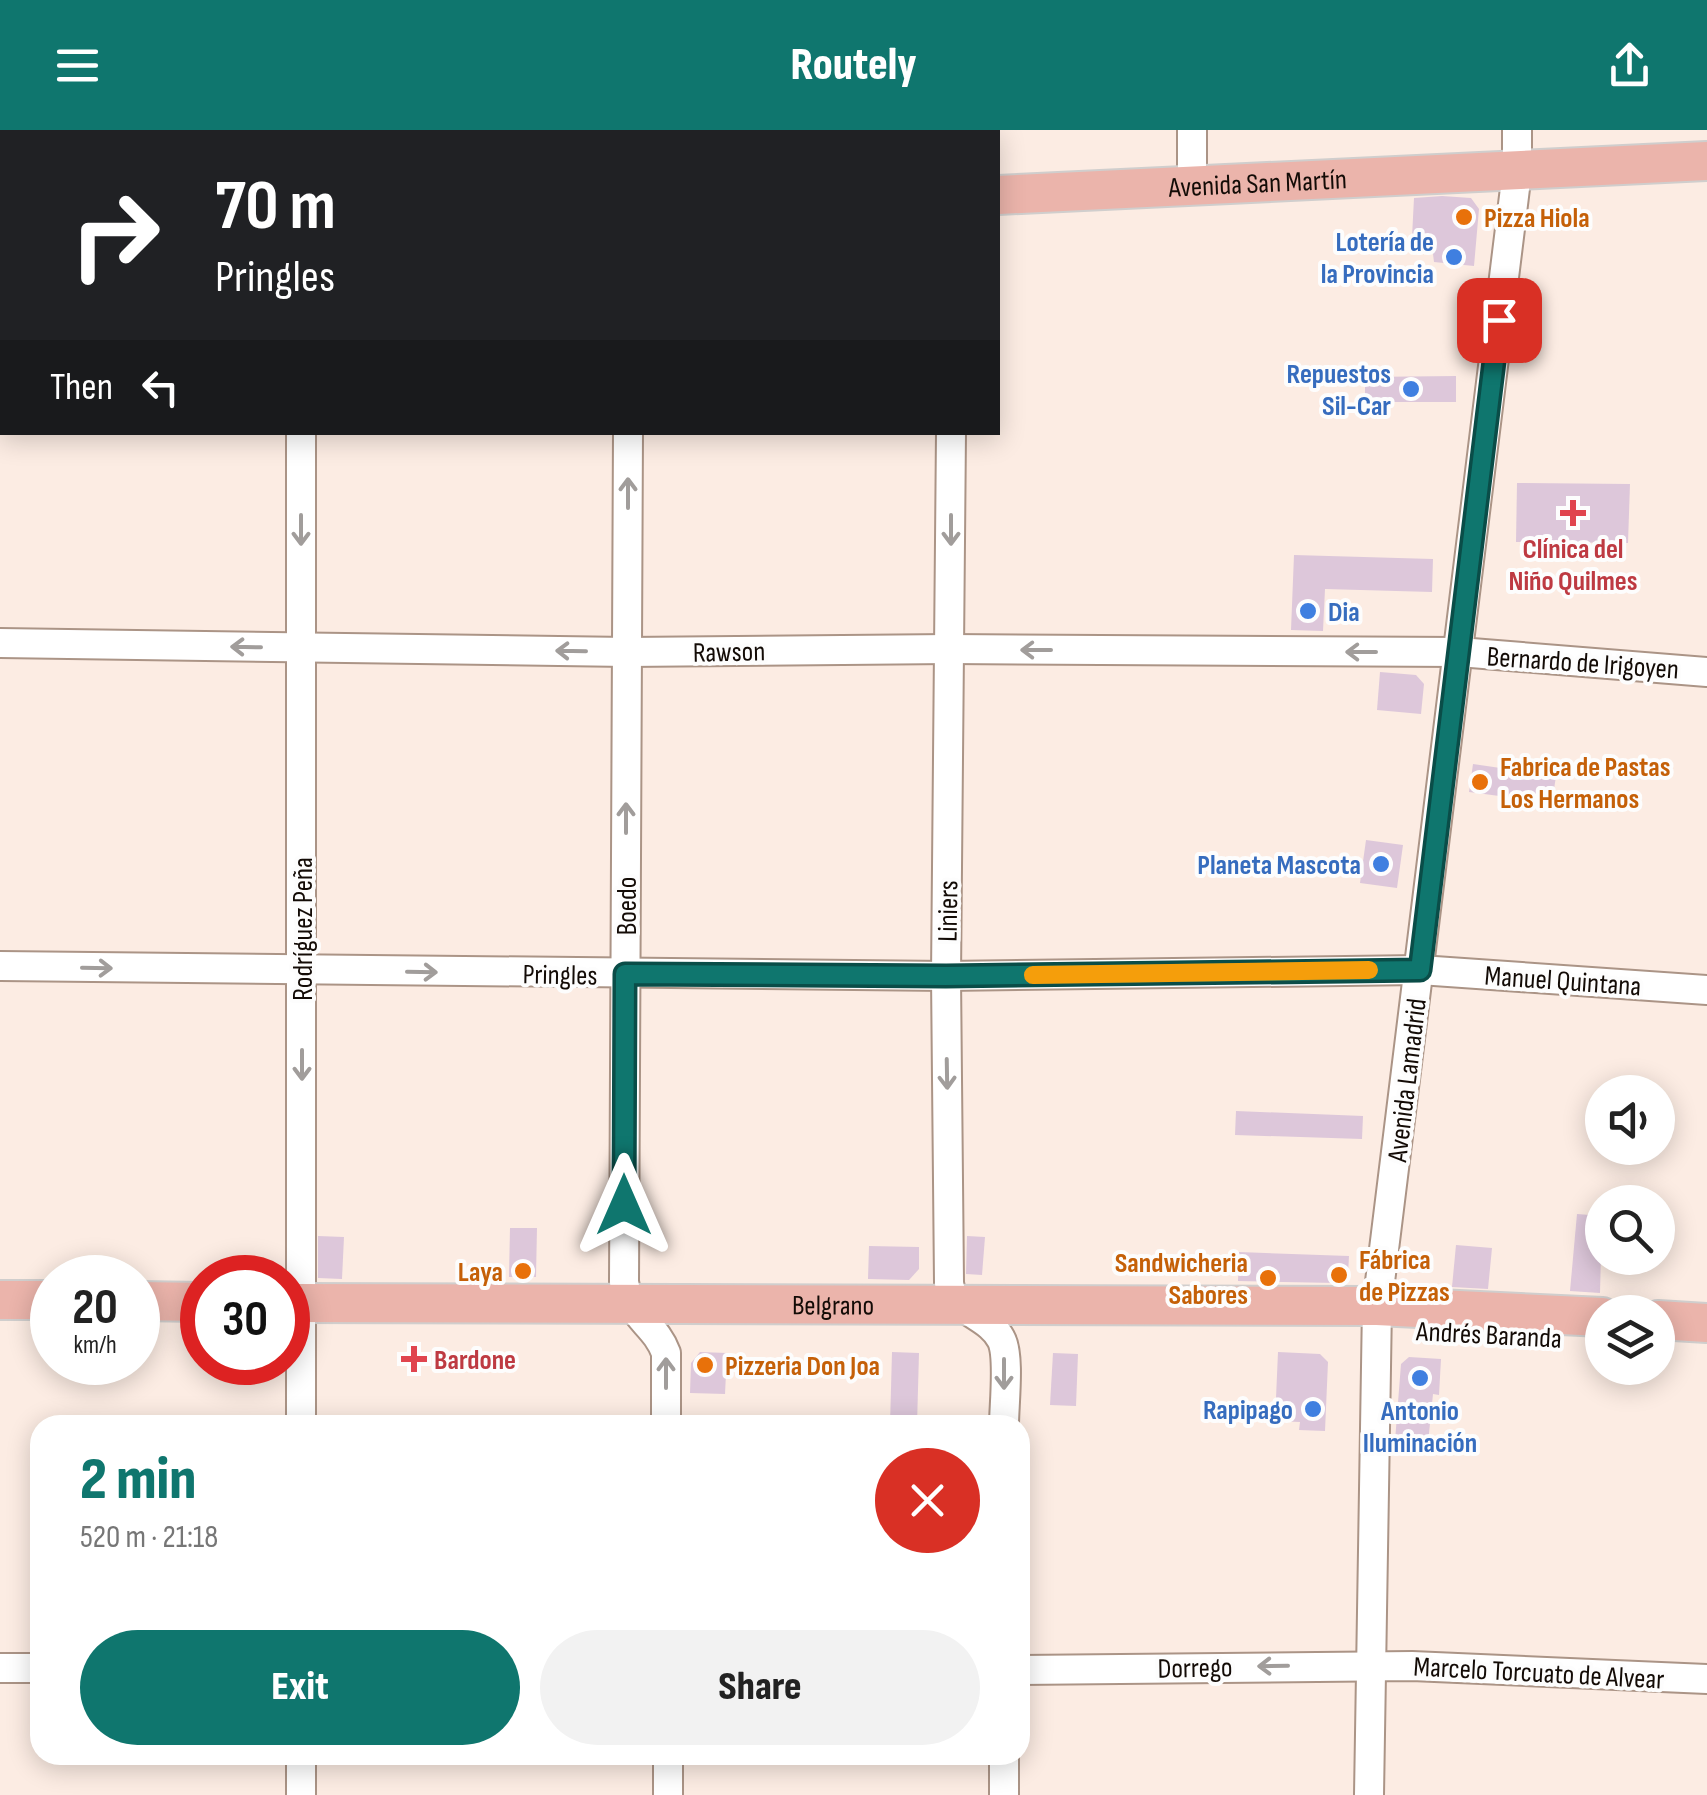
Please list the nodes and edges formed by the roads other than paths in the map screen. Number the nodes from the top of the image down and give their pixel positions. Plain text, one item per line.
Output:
1 (1192, 130) edge
2 (1517, 130) edge
3 (1707, 161) edge
4 (1517, 172) junction
5 (1192, 187) junction
6 (1000, 195) edge
7 (301, 435) edge
8 (628, 435) edge
9 (952, 435) edge
10 (0, 642) edge
11 (302, 648) junction
12 (950, 649) junction
13 (627, 652) junction
14 (1458, 652) junction
15 (1707, 672) edge
16 (0, 966) edge
17 (301, 970) junction
18 (1420, 970) junction
19 (625, 974) junction
20 (946, 976) junction
21 (1707, 990) edge
22 (295, 1255) edge
23 (0, 1300) edge
24 (30, 1300) edge
25 (957, 1303) junction
26 (310, 1315) edge
27 (638, 1315) junction
28 (1376, 1317) junction
29 (1585, 1318) edge
30 (1675, 1321) edge
31 (1707, 1323) edge
32 (0, 1326) edge
33 (30, 1326) edge
34 (990, 1327) junction
35 (1585, 1338) edge
36 (1675, 1343) edge
37 (1707, 1344) edge
38 (298, 1385) edge
39 (300, 1415) edge
40 (666, 1415) edge
41 (1004, 1415) edge
42 (1371, 1665) junction
43 (0, 1668) edge
44 (30, 1668) edge
45 (1030, 1670) edge
46 (1707, 1679) edge
47 (301, 1765) edge
48 (668, 1765) edge
49 (1004, 1765) edge
50 (301, 1795) edge
51 (668, 1795) edge
52 (1004, 1795) edge
53 (1369, 1795) edge

1 - 5 street
2 - 4 street, Avenida Lamadrid
3 - 4 main road, Avenida San Martín
4 - 5 main road, Avenida San Martín
4 - 14 street, Avenida Lamadrid
5 - 6 main road, Avenida San Martín
7 -> 11 street, Rodríguez Peña
13 -> 8 street, Boedo
9 -> 12 street, Liniers
11 -> 10 street, Rawson
13 -> 11 street, Rawson
11 - 17 street, Rodríguez Peña
12 - 13 street, Rawson
14 -> 12 street, Rawson
12 - 20 street, Liniers
19 -> 13 street, Boedo
14 - 15 street, Bernardo de Irigoyen
14 - 18 street, Avenida Lamadrid
16 -> 17 street, Pringles
17 -> 19 street, Pringles
17 -> 22 street, Rodríguez Peña
18 - 20 street, Pringles
18 - 21 street, Manuel Quintana
18 - 28 street, Avenida Lamadrid
19 - 20 street, Pringles
19 - 27 street, Boedo
20 -> 25 street, Liniers
23 - 24 main road
25 - 27 main road, Belgrano
25 - 28 main road, Belgrano
25 - 34 street
26 - 27 main road, Belgrano
27 - 34 main road, Belgrano
40 -> 27 street, Boedo
28 - 29 main road, Andrés Baranda
28 - 34 main road, Belgrano
28 - 35 main road, Andrés Baranda
28 - 42 street, Avenida Lamadrid
30 - 31 main road
32 - 33 main road
34 -> 41 street
36 - 37 main road
38 - 39 street, Rodríguez Peña
42 -> 45 street, Dorrego
42 - 46 street, Marcelo Torcuato de Alvear
42 - 53 street, Avenida Lamadrid
43 - 44 street
47 - 50 street
48 - 51 street
49 - 52 street

